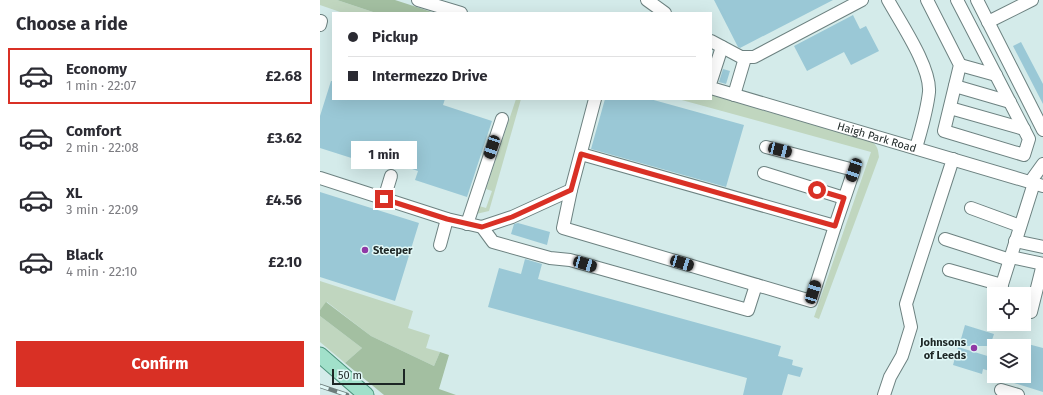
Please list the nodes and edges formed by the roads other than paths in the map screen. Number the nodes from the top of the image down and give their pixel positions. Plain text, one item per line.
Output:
1 (418, 0) edge
2 (647, 0) edge
3 (862, 0) edge
4 (888, 0) edge
5 (927, 0) edge
6 (957, 0) edge
7 (977, 0) edge
8 (1032, 0) edge
9 (458, 12) edge
10 (664, 12) edge
11 (988, 22) junction
12 (712, 42) edge
13 (722, 47) junction
14 (745, 58) junction
15 (960, 66) junction
16 (996, 75) junction
17 (712, 78) edge
18 (955, 86) junction
19 (712, 88) edge
20 (734, 95) junction
21 (595, 100) edge
22 (1010, 102) junction
23 (950, 108) junction
24 (502, 119) dead end
25 (1043, 131) edge
26 (1026, 134) junction
27 (766, 147) dead end
28 (916, 148) junction
29 (581, 154) junction
30 (953, 159) junction
31 (1043, 164) edge
32 (764, 173) dead end
33 (391, 176) dead end
34 (320, 178) edge
35 (1036, 184) edge
36 (571, 190) junction
37 (844, 198) junction
38 (384, 199) junction
39 (971, 208) dead end
40 (447, 219) junction
41 (467, 224) junction
42 (835, 226) junction
43 (1020, 226) junction
44 (482, 227) junction
45 (945, 239) dead end
46 (1016, 241) junction
47 (440, 245) dead end
48 (1043, 247) edge
49 (1010, 258) junction
50 (1043, 264) edge
51 (949, 270) dead end
52 (756, 285) junction
53 (995, 287) edge
54 (1001, 287) edge
55 (1039, 300) edge
56 (1031, 312) edge
57 (320, 355) edge
58 (1001, 390) dead end
59 (366, 395) edge
60 (884, 395) edge
61 (1018, 395) edge

1 - 9 street
2 - 10 street
3 - 14 street
4 - 28 street
5 - 15 street
6 - 16 street
7 - 11 street
8 - 11 street
11 - 25 street
12 - 13 street
13 - 14 street
13 - 17 street
14 - 20 street
15 - 16 street
15 - 18 street
16 - 22 street
18 - 22 street
18 - 23 street
19 - 20 street, Haigh Park Road
20 - 28 street, Haigh Park Road
21 - 29 street
22 - 26 street
23 - 26 street
23 - 26 street
24 - 41 street
25 - 26 street
27 - 37 street
28 - 30 street, Haigh Park Road
29 - 36 street
29 - 42 street
30 - 35 street, Haigh Park Road
30 - 60 street
31 - 35 street
32 - 37 street
33 - 38 street
34 - 38 street
35 - 43 street
36 - 44 street
36 - 52 street
37 - 42 street
38 - 40 street
39 - 43 street
40 - 41 street
40 - 47 street
41 - 44 street
42 - 52 street
43 - 46 street
44 - 52 street
45 - 49 street
46 - 48 street
46 - 49 street
49 - 50 street
49 - 54 street
50 - 55 street
51 - 53 street
55 - 56 street
57 - 59 main road
58 - 61 street

